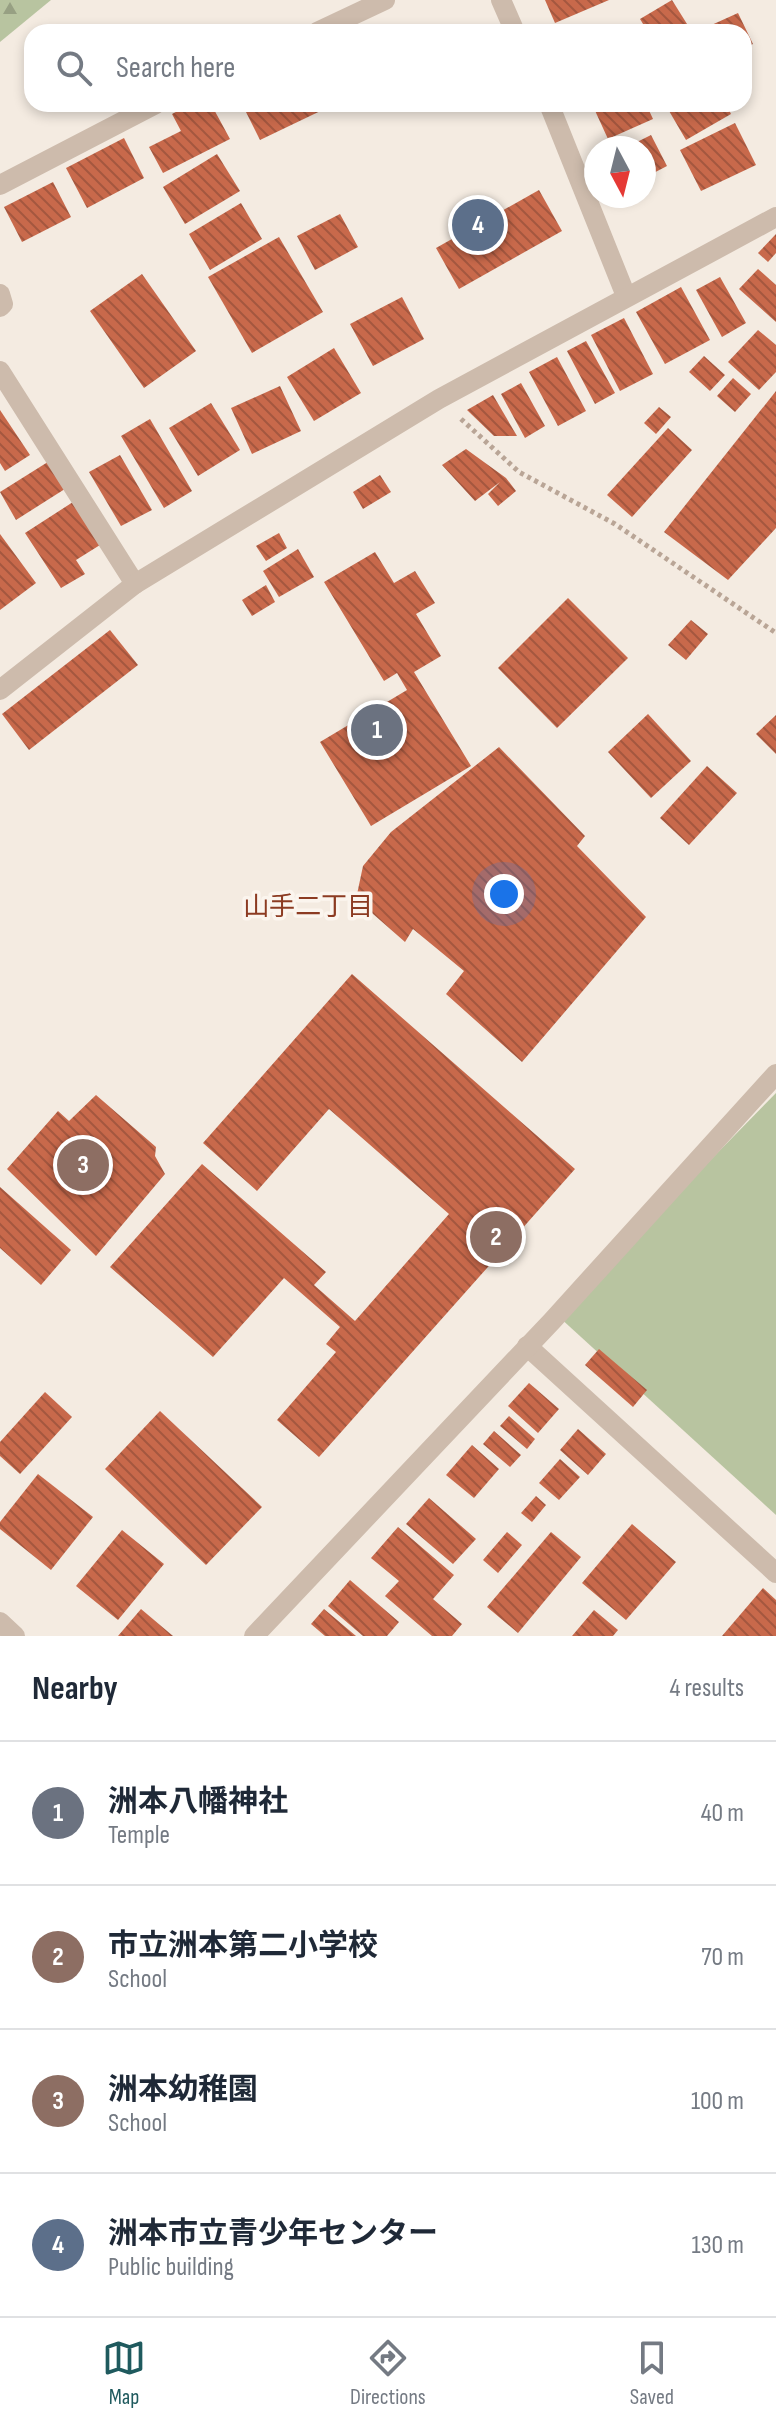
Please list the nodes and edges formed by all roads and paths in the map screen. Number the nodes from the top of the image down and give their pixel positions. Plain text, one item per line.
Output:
1 (385, 0) edge
2 (501, 0) edge
3 (334, 24) edge
4 (512, 24) edge
5 (141, 112) edge
6 (552, 112) edge
7 (0, 185) edge
8 (776, 217) edge
9 (0, 294) edge
10 (626, 296) junction
11 (0, 307) edge
12 (0, 371) edge
13 (439, 399) junction
14 (135, 584) junction
15 (776, 633) edge
16 (0, 690) edge
17 (776, 1074) edge
18 (527, 1346) junction
19 (776, 1573) edge
20 (0, 1622) edge
21 (15, 1636) edge
22 (254, 1636) edge

1 - 3 street
2 - 4 street
5 - 7 street
6 - 10 street
8 - 10 street
9 - 11 street
10 - 13 street
12 - 14 street
13 - 14 street
13 - 15 path
14 - 16 street
17 - 18 street
18 - 19 street
18 - 22 street
20 - 21 street

